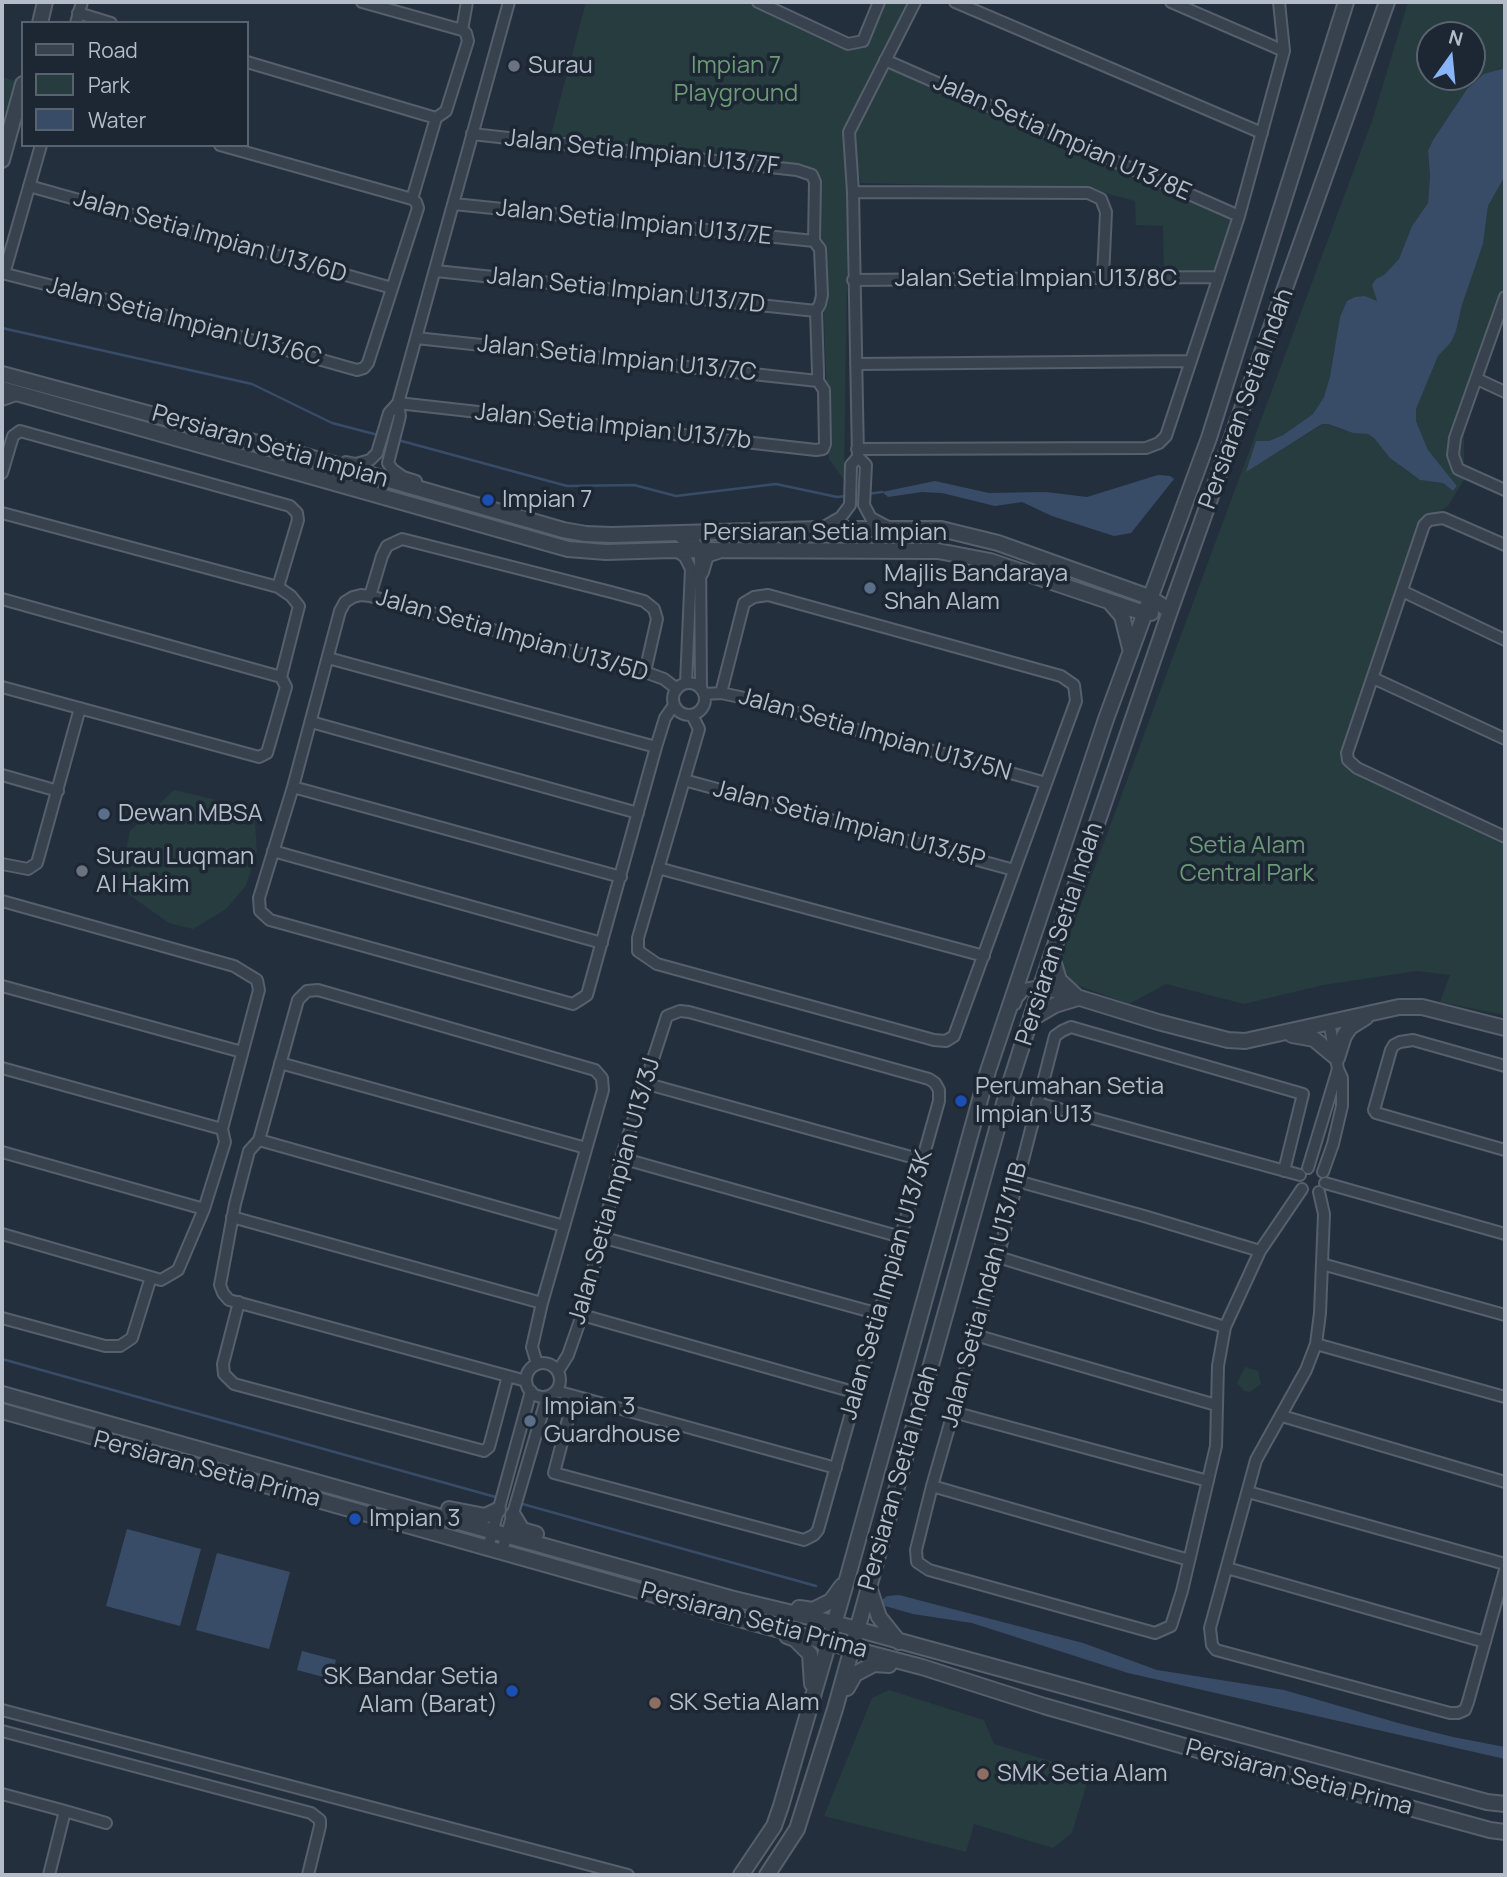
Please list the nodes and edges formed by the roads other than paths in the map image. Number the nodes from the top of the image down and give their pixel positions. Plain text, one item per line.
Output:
1 (45, 2) edge
2 (362, 2) edge
3 (467, 2) edge
4 (509, 2) edge
5 (758, 2) edge
6 (879, 2) edge
7 (915, 2) edge
8 (954, 2) edge
9 (1171, 2) edge
10 (1279, 2) edge
11 (1346, 2) edge
12 (1387, 2) edge
13 (79, 13) edge
14 (40, 21) edge
15 (105, 21) edge
16 (462, 30) junction
17 (1284, 51) junction
18 (885, 60) junction
19 (248, 62) edge
20 (21, 91) edge
21 (436, 118) junction
22 (1262, 133) junction
23 (472, 134) junction
24 (40, 147) edge
25 (227, 147) edge
26 (2, 160) edge
27 (29, 186) junction
28 (853, 192) junction
29 (412, 199) junction
30 (454, 204) junction
31 (1239, 216) junction
32 (814, 241) junction
33 (6, 253) edge
34 (436, 271) junction
35 (3, 274) edge
36 (1219, 277) junction
37 (1103, 278) junction
38 (853, 280) junction
39 (391, 288) junction
40 (1505, 297) edge
41 (816, 310) junction
42 (416, 338) junction
43 (1191, 361) junction
44 (856, 364) junction
45 (2, 373) edge
46 (1476, 379) junction
47 (818, 381) junction
48 (2, 389) edge
49 (1505, 392) edge
50 (19, 394) junction
51 (2, 400) edge
52 (398, 403) junction
53 (385, 447) junction
54 (857, 453) junction
55 (302, 455) junction
56 (2, 473) edge
57 (1505, 491) edge
58 (454, 499) junction
59 (2, 513) edge
60 (891, 528) junction
61 (820, 529) junction
62 (612, 535) junction
63 (522, 537) junction
64 (1505, 545) edge
65 (673, 550) junction
66 (700, 550) junction
67 (723, 550) junction
68 (1160, 569) junction
69 (701, 572) junction
70 (1112, 584) junction
71 (278, 587) junction
72 (1402, 591) junction
73 (370, 596) junction
74 (1149, 597) junction
75 (2, 598) edge
76 (1108, 600) junction
77 (694, 611) junction
78 (1170, 611) junction
79 (1144, 613) junction
80 (1505, 640) edge
81 (1130, 650) junction
82 (328, 657) junction
83 (645, 672) junction
84 (281, 677) junction
85 (1373, 678) junction
86 (681, 686) junction
87 (2, 687) edge
88 (702, 691) junction
89 (722, 693) junction
90 (674, 705) junction
91 (80, 708) junction
92 (692, 715) junction
93 (310, 722) junction
94 (1505, 739) edge
95 (656, 747) junction
96 (2, 775) edge
97 (684, 780) junction
98 (1046, 783) junction
99 (293, 787) junction
100 (58, 791) junction
101 (638, 813) junction
102 (1505, 837) edge
103 (273, 851) junction
104 (2, 863) edge
105 (658, 868) junction
106 (1014, 870) junction
107 (621, 877) junction
108 (2, 901) edge
109 (602, 943) junction
110 (1052, 955) junction
111 (984, 956) junction
112 (2, 986) edge
113 (1041, 986) junction
114 (1079, 998) junction
115 (1377, 1011) junction
116 (1031, 1020) junction
117 (1329, 1023) junction
118 (1505, 1028) edge
119 (1280, 1034) junction
120 (242, 1052) junction
121 (280, 1063) junction
122 (1338, 1063) junction
123 (1505, 1066) edge
124 (2, 1068) edge
125 (988, 1071) junction
126 (644, 1083) junction
127 (939, 1101) joint
128 (1037, 1103) junction
129 (222, 1129) junction
130 (259, 1140) junction
131 (586, 1148) junction
132 (1505, 1150) edge
133 (2, 1152) edge
134 (621, 1158) junction
135 (922, 1160) junction
136 (1284, 1171) junction
137 (1304, 1172) junction
138 (1017, 1181) junction
139 (1322, 1182) junction
140 (1302, 1189) junction
141 (204, 1209) junction
142 (232, 1217) junction
143 (564, 1226) junction
144 (2, 1234) edge
145 (1505, 1234) edge
146 (601, 1237) junction
147 (901, 1237) junction
148 (1260, 1251) junction
149 (998, 1257) junction
150 (1322, 1264) junction
151 (156, 1279) junction
152 (234, 1301) junction
153 (542, 1303) junction
154 (879, 1314) junction
155 (582, 1315) junction
156 (1505, 1315) edge
157 (2, 1318) edge
158 (1225, 1327) junction
159 (975, 1335) junction
160 (1316, 1344) junction
161 (537, 1364) junction
162 (558, 1371) junction
163 (508, 1376) junction
164 (528, 1386) junction
165 (857, 1393) junction
166 (552, 1394) junction
167 (2, 1396) edge
168 (574, 1396) junction
169 (1505, 1397) edge
170 (1216, 1405) junction
171 (2, 1411) edge
172 (953, 1412) junction
173 (1282, 1416) junction
174 (79, 1435) junction
175 (836, 1468) junction
176 (312, 1480) junction
177 (1208, 1481) junction
178 (1505, 1482) edge
179 (932, 1486) junction
180 (1248, 1492) junction
181 (498, 1510) junction
182 (513, 1514) junction
183 (500, 1533) junction
184 (495, 1550) junction
185 (1189, 1560) junction
186 (608, 1562) junction
187 (1505, 1564) edge
188 (1227, 1568) junction
189 (1505, 1570) edge
190 (848, 1576) junction
191 (869, 1586) junction
192 (730, 1598) junction
193 (834, 1623) junction
194 (761, 1625) junction
195 (857, 1630) junction
196 (829, 1642) junction
197 (899, 1642) junction
198 (1485, 1642) junction
199 (852, 1648) junction
200 (922, 1667) junction
201 (813, 1696) junction
202 (835, 1709) junction
203 (2, 1710) edge
204 (2, 1731) edge
205 (2, 1794) edge
206 (1505, 1804) edge
207 (65, 1811) junction
208 (106, 1823) dead end
209 (1505, 1832) edge
210 (49, 1875) edge
211 (308, 1875) edge
212 (628, 1875) edge
213 (741, 1875) edge
214 (767, 1875) edge

1 - 14 street
2 - 16 street
3 - 16 street
4 - 23 street
5 - 6 street
7 - 18 street
8 - 22 street
9 - 17 street
10 - 17 street
11 - 68 street, Persiaran Setia Indah
12 - 78 street, Persiaran Setia Indah
13 - 15 street
16 - 21 street
17 - 22 street
18 - 28 street
18 - 31 street, Jalan Setia Impian U13/8E
19 - 21 street
20 - 26 street
21 - 29 street
22 - 31 street
23 - 30 street
23 - 32 street, Jalan Setia Impian U13/7F
24 - 27 street
25 - 29 street
27 - 33 street
27 - 39 street, Jalan Setia Impian U13/6D
28 - 37 street
28 - 38 street
29 - 39 street
30 - 32 street, Jalan Setia Impian U13/7E
30 - 34 street
31 - 36 street
32 - 41 street
33 - 35 street
34 - 41 street, Jalan Setia Impian U13/7D
34 - 42 street
35 - 39 street, Jalan Setia Impian U13/6C
36 - 37 street, Jalan Setia Impian U13/8C
36 - 43 street
37 - 38 street, Jalan Setia Impian U13/8C
38 - 44 street
40 - 46 street
41 - 47 street
42 - 47 street, Jalan Setia Impian U13/7C
42 - 52 street
43 - 44 street
43 - 54 street
44 - 54 street
45 - 55 street, Persiaran Setia Impian
46 - 49 street
46 - 57 street
47 - 52 street, Jalan Setia Impian U13/7b
48 - 50 street, Persiaran Setia Impian
50 - 51 street
50 - 63 street, Persiaran Setia Impian
52 - 53 street
53 - 55 street
53 - 58 street
54 - 60 street
54 - 61 street
55 - 58 street, Persiaran Setia Impian
56 - 71 street
58 - 62 street, Persiaran Setia Impian
58 - 63 street
59 - 71 street
60 - 61 street, Persiaran Setia Impian
60 - 70 street, Persiaran Setia Impian
61 - 62 street, Persiaran Setia Impian
62 - 66 street
63 - 65 street, Persiaran Setia Impian
64 - 72 street
65 - 66 street, Persiaran Setia Impian
65 - 77 street
66 - 67 street, Persiaran Setia Impian
66 - 69 street
67 - 69 street
67 - 76 street, Persiaran Setia Impian
68 - 70 street
68 - 74 street, Persiaran Setia Indah
69 - 77 street
70 - 74 street, Persiaran Setia Impian
71 - 84 street
72 - 80 street
72 - 85 street
73 - 82 street, Jalan Setia Impian U13/5D
73 - 83 street, Jalan Setia Impian U13/5D
73 - 83 street
74 - 78 street, Persiaran Setia Impian
74 - 79 street, Persiaran Setia Indah
75 - 84 street
76 - 79 street, Persiaran Setia Impian
76 - 81 street
77 - 86 street
77 - 88 street
78 - 79 street, Persiaran Setia Impian
78 - 110 street, Persiaran Setia Indah
79 - 81 street, Persiaran Setia Indah
81 - 125 street, Persiaran Setia Indah
82 - 93 street
82 - 95 street
83 - 86 street, Jalan Setia Impian U13/5D
84 - 91 street
85 - 94 street
85 - 102 street
86 - 88 street
86 - 90 street
87 - 91 street
88 - 89 street, Jalan Setia Impian U13/5N
88 - 92 street
89 - 98 street, Jalan Setia Impian U13/5N
89 - 98 street
90 - 92 street
90 - 95 street
91 - 100 street
92 - 97 street
93 - 99 street
93 - 101 street
95 - 101 street
96 - 100 street
97 - 105 street
97 - 106 street, Jalan Setia Impian U13/5P
98 - 106 street
99 - 103 street
99 - 107 street
100 - 104 street
101 - 107 street
103 - 109 street
103 - 109 street
105 - 111 street
105 - 111 street
106 - 111 street
107 - 109 street
108 - 120 street
110 - 113 street, Persiaran Setia Indah
110 - 114 street
112 - 120 street
113 - 114 street
113 - 116 street, Persiaran Setia Indah
113 - 125 street
114 - 116 street
114 - 119 street
115 - 117 street
115 - 118 street
115 - 122 street
116 - 191 street, Persiaran Setia Indah
117 - 119 street
117 - 122 street
119 - 122 street
120 - 129 street
121 - 130 street
121 - 131 street
121 - 131 street
122 - 137 street
122 - 139 street
123 - 132 street
124 - 129 street
125 - 190 street, Persiaran Setia Indah
126 - 127 street, Jalan Setia Impian U13/3J
126 - 134 street, Jalan Setia Impian U13/3J
126 - 135 street
127 - 135 street, Jalan Setia Impian U13/3K
128 - 136 street
128 - 136 street, Jalan Setia Indah U13/11B
128 - 138 street, Jalan Setia Indah U13/11B
129 - 141 street
130 - 142 street
130 - 143 street
131 - 143 street
133 - 141 street
134 - 146 street, Jalan Setia Impian U13/3J
134 - 147 street
135 - 147 street, Jalan Setia Impian U13/3K
136 - 137 street
137 - 139 street
137 - 140 street
138 - 148 street
138 - 149 street, Jalan Setia Indah U13/11B
139 - 140 street
139 - 145 street
139 - 150 street
140 - 148 street
141 - 151 street
142 - 152 street
142 - 153 street
143 - 153 street
144 - 151 street
146 - 154 street
146 - 155 street, Jalan Setia Impian U13/3J
147 - 154 street, Jalan Setia Impian U13/3K
148 - 158 street
149 - 158 street
149 - 159 street, Jalan Setia Indah U13/11B
150 - 156 street
150 - 160 street
151 - 157 street
152 - 163 street
152 - 163 street
153 - 161 street
154 - 165 street, Jalan Setia Impian U13/3K
155 - 162 street, Jalan Setia Impian U13/3J
155 - 165 street
158 - 170 street
159 - 170 street
159 - 172 street, Jalan Setia Indah U13/11B
160 - 169 street
160 - 173 street
161 - 162 street
161 - 164 street
162 - 166 street
163 - 164 street
164 - 166 street
164 - 181 street
165 - 175 street, Jalan Setia Impian U13/3K
166 - 168 street
166 - 182 street
167 - 174 street
167 - 176 street, Persiaran Setia Prima
168 - 175 street
168 - 175 street, Jalan Setia Impian U13/3K
170 - 177 street
171 - 174 street, Persiaran Setia Prima
172 - 177 street
172 - 179 street, Jalan Setia Indah U13/11B
173 - 178 street
173 - 180 street
174 - 184 street, Persiaran Setia Prima
176 - 181 street
176 - 183 street, Persiaran Setia Prima
177 - 185 street
179 - 185 street
179 - 185 street, Jalan Setia Indah U13/11B
180 - 187 street
180 - 188 street
181 - 183 street
182 - 183 street
182 - 186 street
183 - 184 street
183 - 186 street, Persiaran Setia Prima
184 - 194 street, Persiaran Setia Prima
186 - 192 street, Persiaran Setia Prima
188 - 198 street
188 - 198 street
189 - 198 street
190 - 192 street
190 - 193 street, Persiaran Setia Indah
191 - 195 street, Persiaran Setia Indah
191 - 197 street
192 - 193 street, Persiaran Setia Prima
193 - 195 street, Persiaran Setia Prima
193 - 196 street, Persiaran Setia Indah
194 - 196 street, Persiaran Setia Prima
194 - 201 street
195 - 197 street, Persiaran Setia Prima
195 - 199 street, Persiaran Setia Indah
196 - 199 street, Persiaran Setia Prima
196 - 201 street, Persiaran Setia Indah
197 - 206 street, Persiaran Setia Prima
199 - 200 street, Persiaran Setia Prima
199 - 202 street, Persiaran Setia Indah
200 - 202 street
200 - 209 street, Persiaran Setia Prima
201 - 213 street, Persiaran Setia Indah
202 - 214 street, Persiaran Setia Indah
203 - 212 street
204 - 211 street
205 - 207 street
207 - 208 street
207 - 210 street

